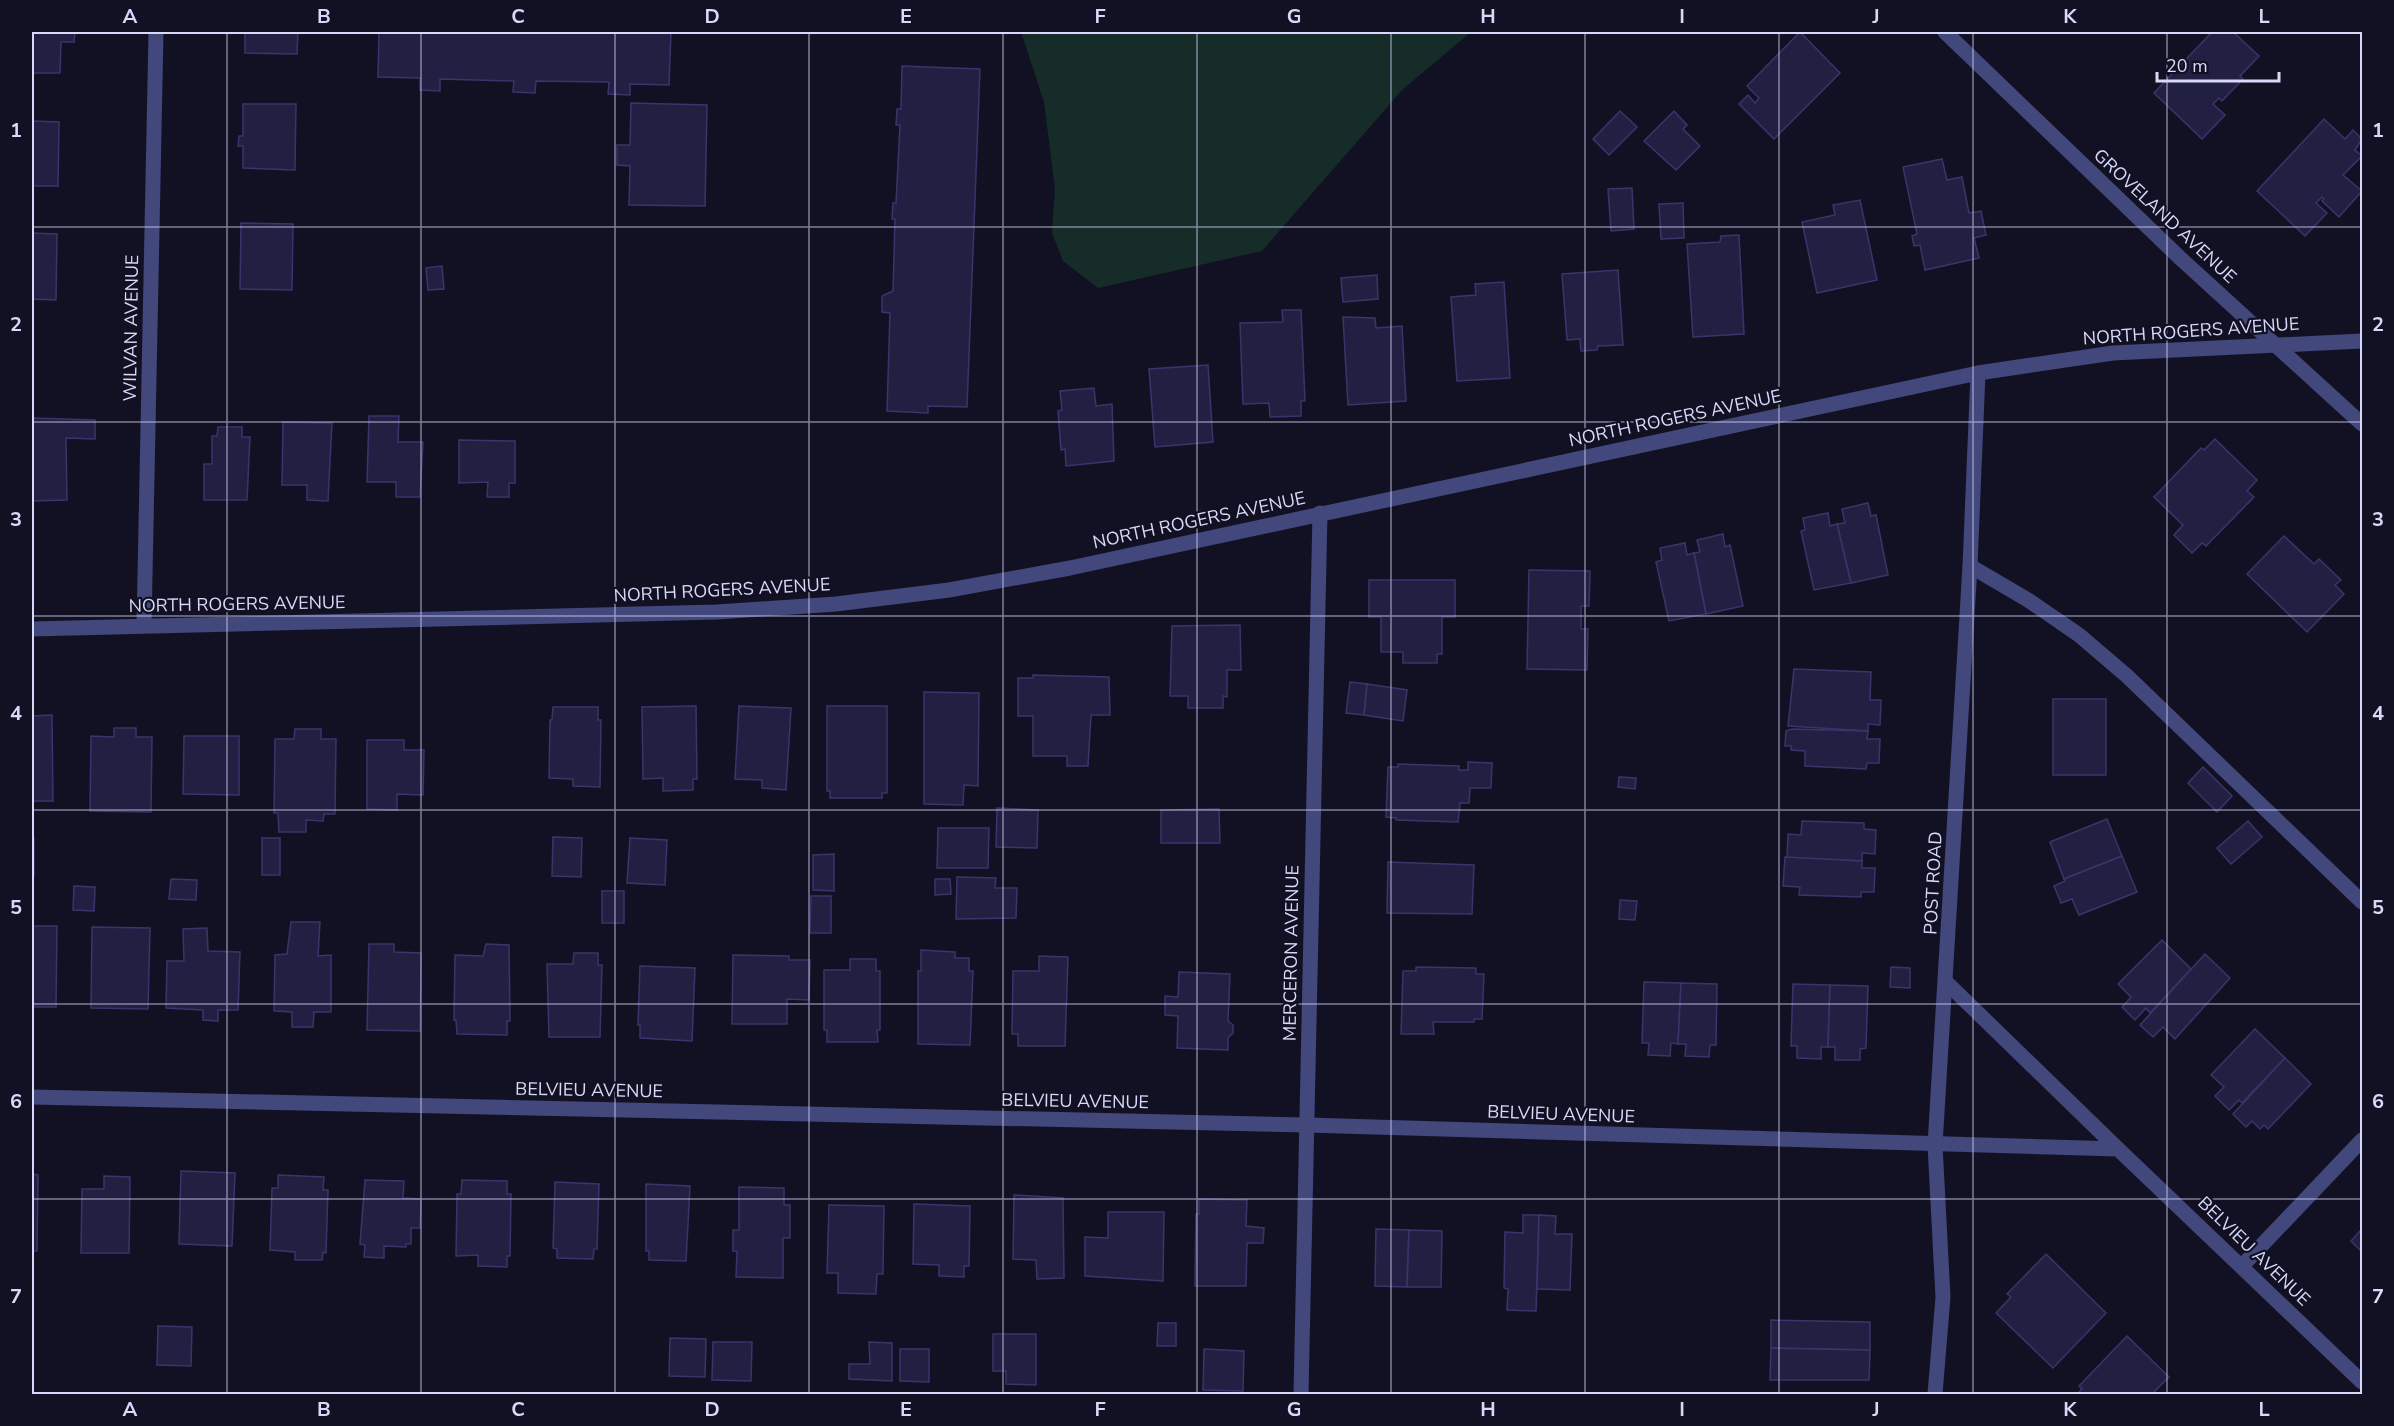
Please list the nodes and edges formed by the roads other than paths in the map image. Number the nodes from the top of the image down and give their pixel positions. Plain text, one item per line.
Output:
1 (156, 32) edge
2 (1945, 32) edge
3 (2362, 341) edge
4 (2274, 344) junction
5 (1978, 373) junction
6 (2362, 424) edge
7 (1320, 513) junction
8 (1970, 567) junction
9 (144, 625) junction
10 (32, 629) edge
11 (2362, 902) edge
12 (1947, 983) junction
13 (32, 1097) edge
14 (1307, 1125) junction
15 (2362, 1140) edge
16 (1935, 1145) junction
17 (2118, 1149) junction
18 (2242, 1266) junction
19 (2362, 1382) edge
20 (1301, 1395) edge
21 (1935, 1395) edge

1 - 9 street, WILVAN AVENUE
2 - 4 street, GROVELAND AVENUE
3 - 4 street, NORTH ROGERS AVENUE
4 - 5 street, NORTH ROGERS AVENUE
4 - 6 street, GROVELAND AVENUE
5 - 7 street, NORTH ROGERS AVENUE
5 - 8 street, POST ROAD
7 - 9 street, NORTH ROGERS AVENUE
7 - 14 street, MERCERON AVENUE
8 - 11 street
8 - 12 street, POST ROAD
9 - 10 street, NORTH ROGERS AVENUE
12 - 16 street, POST ROAD
12 - 17 street, BELVIEU AVENUE
13 - 14 street, BELVIEU AVENUE
14 - 16 street, BELVIEU AVENUE
14 - 20 street, MERCERON AVENUE
15 - 18 street
16 - 17 street, BELVIEU AVENUE
16 - 21 street, POST ROAD
17 - 18 street, BELVIEU AVENUE
18 - 19 street, BELVIEU AVENUE

